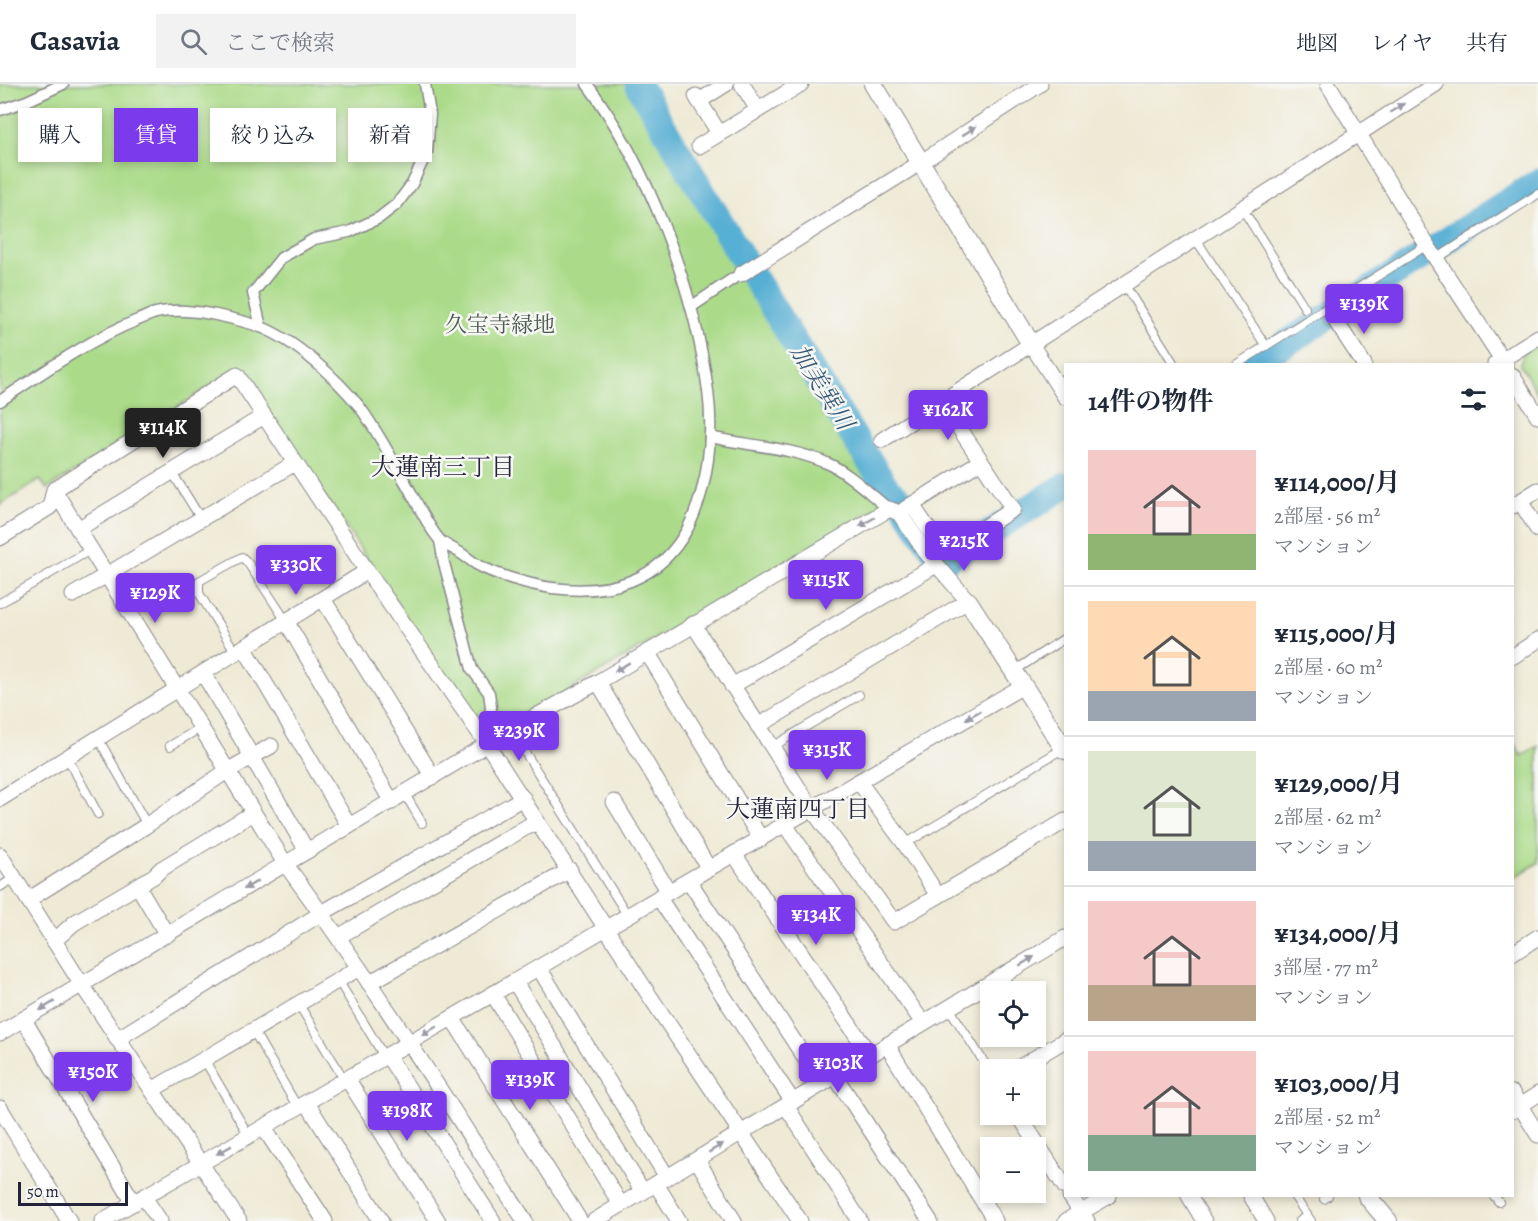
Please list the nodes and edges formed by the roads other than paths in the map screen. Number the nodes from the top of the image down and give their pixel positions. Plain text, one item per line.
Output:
1 (63, 84) edge
2 (425, 84) edge
3 (587, 84) edge
4 (726, 84) edge
5 (742, 84) edge
6 (801, 84) edge
7 (873, 84) edge
8 (1040, 84) edge
9 (1328, 84) edge
10 (1436, 84) edge
11 (0, 110) edge
12 (758, 110) junction
13 (1358, 133) junction
14 (719, 134) junction
15 (699, 146) dead end
16 (920, 163) junction
17 (1538, 194) edge
18 (1242, 208) junction
19 (1195, 238) junction
20 (1432, 252) junction
21 (737, 276) joint
22 (1124, 284) junction
23 (691, 307) junction
24 (1305, 308) dead end
25 (1337, 323) dead end
26 (261, 327) junction
27 (1538, 337) edge
28 (1031, 344) junction
29 (1266, 346) junction
30 (1173, 363) edge
31 (1239, 363) edge
32 (1363, 363) edge
33 (1500, 363) edge
34 (1514, 378) edge
35 (1064, 395) edge
36 (0, 401) edge
37 (942, 402) junction
38 (264, 416) junction
39 (1538, 416) edge
40 (710, 437) junction
41 (882, 440) dead end
42 (981, 461) junction
43 (295, 463) junction
44 (172, 472) junction
45 (54, 490) junction
46 (1538, 490) edge
47 (1514, 505) edge
48 (900, 509) junction
49 (201, 519) junction
50 (78, 529) junction
51 (1538, 530) edge
52 (0, 538) edge
53 (440, 541) junction
54 (90, 550) junction
55 (936, 565) junction
56 (367, 571) junction
57 (107, 576) junction
58 (73, 595) dead end
59 (323, 599) junction
60 (968, 601) junction
61 (0, 603) edge
62 (286, 621) junction
63 (693, 624) junction
64 (1064, 640) edge
65 (1538, 640) edge
66 (240, 650) junction
67 (647, 652) junction
68 (1514, 656) edge
69 (203, 673) junction
70 (1019, 679) junction
71 (598, 682) junction
72 (732, 686) junction
73 (176, 690) junction
74 (859, 695) dead end
75 (758, 726) junction
76 (200, 728) junction
77 (511, 730) junction
78 (98, 738) junction
79 (487, 744) junction
80 (170, 746) dead end
81 (271, 746) dead end
82 (1064, 746) edge
83 (772, 747) junction
84 (1064, 749) edge
85 (251, 756) junction
86 (67, 757) junction
87 (227, 771) junction
88 (433, 777) junction
89 (858, 782) junction
90 (399, 798) junction
91 (523, 798) junction
92 (0, 799) edge
93 (614, 802) dead end
94 (812, 809) junction
95 (253, 813) junction
96 (98, 814) dead end
97 (537, 821) junction
98 (1064, 822) edge
99 (422, 823) dead end
100 (147, 825) junction
101 (785, 825) junction
102 (349, 826) junction
103 (761, 839) junction
104 (905, 844) junction
105 (307, 851) junction
106 (0, 855) edge
107 (734, 855) junction
108 (286, 865) junction
109 (709, 869) junction
110 (570, 870) junction
111 (14, 878) junction
112 (689, 881) junction
113 (0, 886) edge
114 (138, 886) junction
115 (664, 895) junction
116 (938, 896) junction
117 (28, 900) junction
118 (322, 914) junction
119 (628, 916) junction
120 (607, 928) junction
121 (167, 935) junction
122 (338, 937) junction
123 (1538, 937) edge
124 (1064, 939) edge
125 (54, 941) junction
126 (1514, 953) edge
127 (358, 968) junction
128 (539, 968) junction
129 (338, 980) junction
130 (515, 982) junction
131 (369, 983) junction
132 (81, 985) junction
133 (493, 994) junction
134 (298, 1003) junction
135 (949, 1008) junction
136 (452, 1018) junction
137 (24, 1020) junction
138 (923, 1023) junction
139 (253, 1030) junction
140 (0, 1033) edge
141 (117, 1039) junction
142 (1064, 1041) edge
143 (410, 1043) junction
144 (887, 1045) junction
145 (870, 1055) junction
146 (386, 1057) junction
147 (204, 1059) junction
148 (982, 1059) edge
149 (1033, 1059) edge
150 (829, 1080) junction
151 (346, 1081) junction
152 (152, 1090) junction
153 (1538, 1094) edge
154 (1514, 1103) edge
155 (790, 1104) junction
156 (302, 1106) junction
157 (0, 1108) edge
158 (1025, 1125) edge
159 (264, 1128) junction
160 (742, 1132) junction
161 (1538, 1135) edge
162 (249, 1136) junction
163 (697, 1160) junction
164 (201, 1163) junction
165 (655, 1184) junction
166 (1064, 1185) edge
167 (1071, 1197) edge
168 (1108, 1197) edge
169 (1190, 1197) edge
170 (1252, 1197) edge
171 (1295, 1197) edge
172 (1373, 1197) edge
173 (139, 1200) junction
174 (614, 1213) edge
175 (1084, 1216) edge
176 (1309, 1218) edge
177 (69, 1221) edge
178 (102, 1221) edge
179 (160, 1221) edge
180 (239, 1221) edge
181 (325, 1221) edge
182 (381, 1221) edge
183 (438, 1221) edge
184 (493, 1221) edge
185 (525, 1221) edge
186 (580, 1221) edge
187 (594, 1221) edge
188 (679, 1221) edge
189 (734, 1221) edge
190 (800, 1221) edge
191 (860, 1221) edge
192 (930, 1221) edge
193 (996, 1221) edge
194 (1066, 1221) edge
195 (1204, 1221) edge
196 (1266, 1221) edge
197 (1300, 1221) edge
198 (1388, 1221) edge

1 - 11 street
2 - 26 street
3 - 23 street
4 - 14 street
5 - 12 street
6 - 12 street
7 - 16 street
16 -> 8 street
9 - 13 street
13 -> 10 street
12 - 14 street
13 - 18 street
13 - 20 street
14 - 15 street
16 - 21 street
16 - 28 street
17 - 20 lane
18 - 19 street
18 - 24 lane
19 - 22 street
19 - 29 lane
20 - 29 lane
20 - 33 street
21 - 23 street
22 - 28 street
22 - 30 lane
23 - 40 street
25 - 32 street
26 - 36 street
26 - 53 street
27 - 33 street
28 - 35 street
28 - 37 street
29 - 31 lane
34 - 39 street
37 - 41 street
37 - 42 street
38 - 43 street
38 - 44 street
38 - 45 street
40 - 48 street
40 - 53 street
42 - 48 street
42 - 48 street
43 - 49 street
43 - 56 street
44 - 49 lane
44 - 50 street
45 - 50 street
45 - 52 street
46 - 47 street
47 - 51 street
48 - 55 street
48 -> 63 street
49 - 57 street
50 - 54 street
53 - 79 street
54 - 57 street
54 - 61 lane
55 - 60 street
55 - 72 street
56 - 59 street
56 - 79 street
57 - 58 street
57 - 73 street
59 - 62 street
59 - 88 street
60 - 70 street
60 - 75 street
62 - 66 street
62 - 66 lane
62 - 90 street
63 - 67 street
63 - 72 street
64 - 70 lane
65 - 68 street
66 - 69 street
66 - 102 street
67 -> 71 street
67 - 103 street
69 - 73 street
69 - 85 street
70 - 82 street
70 -> 89 street
71 - 77 street
71 - 109 street
72 - 75 street
73 - 76 street
73 - 78 street
74 - 83 lane
75 - 83 street
76 - 80 lane
76 - 87 street
77 - 79 street
77 - 119 lane
78 - 86 street
78 - 100 lane
79 - 88 street
79 - 91 street
81 - 85 street
83 - 94 street
84 - 104 lane
85 - 87 street
85 - 105 street
86 - 92 street
86 - 96 lane
87 - 95 street
87 - 100 street
88 - 90 street
89 - 94 street
89 - 104 street
90 - 99 lane
90 - 102 street
91 - 97 street
91 - 118 street
93 - 115 street
94 - 101 street
94 - 116 street
95 - 108 street
95 - 114 street
97 - 110 street
97 - 122 street
98 - 116 street
100 - 117 street
101 - 103 street
101 - 138 street
102 - 105 street
103 - 107 street
104 - 116 street
105 - 108 street
106 - 111 street
107 - 109 street
107 - 145 street
108 - 118 street
108 -> 121 street
109 - 112 street
110 - 120 street
110 - 131 street
111 - 113 lane
111 - 117 street
112 - 115 street
112 - 150 street
114 - 121 street
114 - 125 street
115 - 119 street
115 - 155 street
117 - 125 street
118 - 122 street
118 - 141 street
119 - 120 street
120 - 128 street
120 - 160 street
121 - 132 street
122 - 127 street
123 - 126 street
135 -> 124 street
125 - 132 street
127 - 129 street
127 - 131 street
128 - 130 street
128 - 165 street
129 - 134 street
129 - 146 lane
130 - 133 street
130 - 165 street
131 - 143 street
132 -> 137 street
132 - 141 street
133 - 136 street
133 - 174 street
134 - 139 street
134 - 151 lane
135 - 138 street
135 - 148 lane
136 -> 143 street
136 - 186 street
137 - 140 street
137 - 173 street
138 - 144 street
139 - 147 street
139 - 156 lane
141 - 152 street
142 - 149 street
143 - 146 street
143 - 185 street
144 - 145 street
144 - 193 street
145 - 150 street
146 - 151 street
146 - 184 street
147 - 152 street
147 - 162 lane
150 - 155 street
150 - 192 street
151 - 156 street
151 - 183 street
152 - 164 street
153 - 154 street
154 - 161 street
155 - 160 street
155 - 191 street
156 - 159 street
156 - 182 street
157 - 177 street
158 - 166 street
159 - 162 street
159 - 181 street
163 -> 160 street
160 - 190 street
162 -> 164 street
163 - 165 street
163 - 189 street
164 - 173 street
164 - 180 street
165 - 174 street
165 - 188 street
167 - 175 street
168 - 175 street
169 - 195 street
170 - 196 street
171 - 176 lane
172 - 198 street
173 - 178 street
173 - 179 street
174 - 187 street
175 - 194 street
176 - 197 lane

